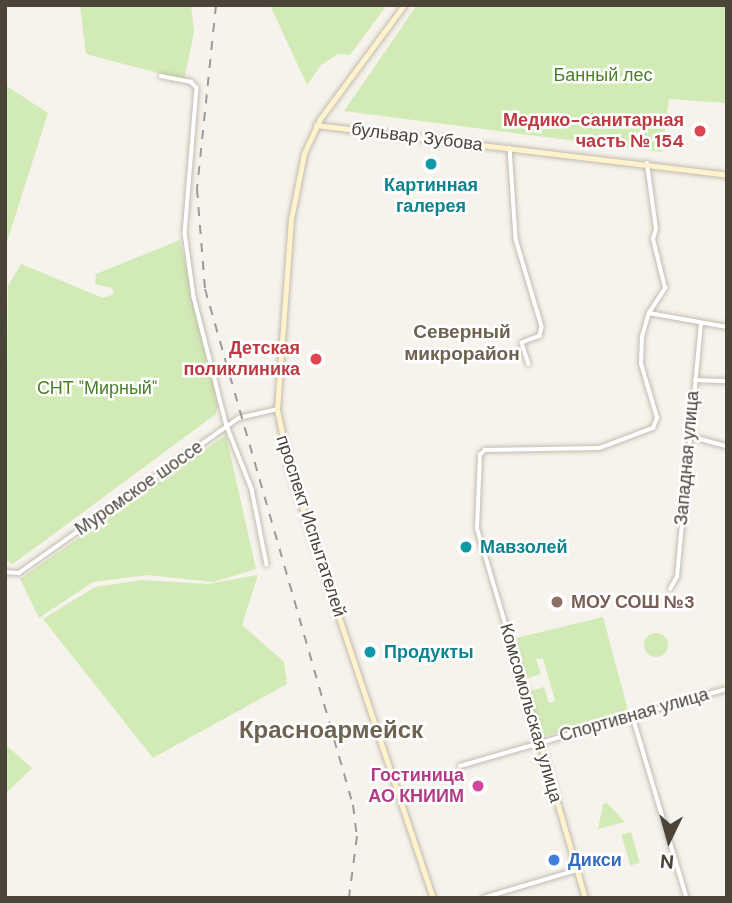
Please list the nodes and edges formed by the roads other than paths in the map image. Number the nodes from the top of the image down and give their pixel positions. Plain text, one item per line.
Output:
1 (404, 5) edge
2 (161, 76) dead end
3 (316, 125) junction
4 (510, 148) junction
5 (647, 164) junction
6 (727, 175) edge
7 (649, 313) junction
8 (701, 324) junction
9 (727, 327) edge
10 (530, 364) dead end
11 (695, 380) junction
12 (727, 381) edge
13 (277, 409) junction
14 (227, 426) junction
15 (689, 436) junction
16 (727, 446) edge
17 (267, 565) dead end
18 (5, 572) edge
19 (670, 589) dead end
20 (512, 647) joint
21 (727, 689) edge
22 (633, 717) junction
23 (540, 742) junction
24 (460, 766) dead end
25 (577, 870) junction
26 (433, 898) edge
27 (483, 898) edge
28 (585, 898) edge
29 (687, 898) edge

1 - 3 main road, проспект Испытателей
2 - 14 street
3 - 4 main road, бульвар Зубова
3 - 13 main road, проспект Испытателей
4 - 5 main road, бульвар Зубова
4 - 10 street
5 - 6 main road, бульвар Зубова
5 - 7 street
7 - 8 street
7 - 20 street, Комсомольская улица
8 - 9 street
8 - 11 street, Западная улица
11 - 12 street
11 - 15 street, Западная улица
13 - 14 street, Муромское шоссе
13 - 26 main road, проспект Испытателей
14 - 17 street
14 - 18 street, Муромское шоссе
15 - 16 street
15 - 19 street, Западная улица
20 - 23 main road, Комсомольская улица
21 - 22 street, Спортивная улица
22 - 23 street, Спортивная улица
22 - 29 street
23 - 24 street, Спортивная улица
23 - 25 main road, Комсомольская улица
25 - 27 street
25 - 28 main road, Комсомольская улица

